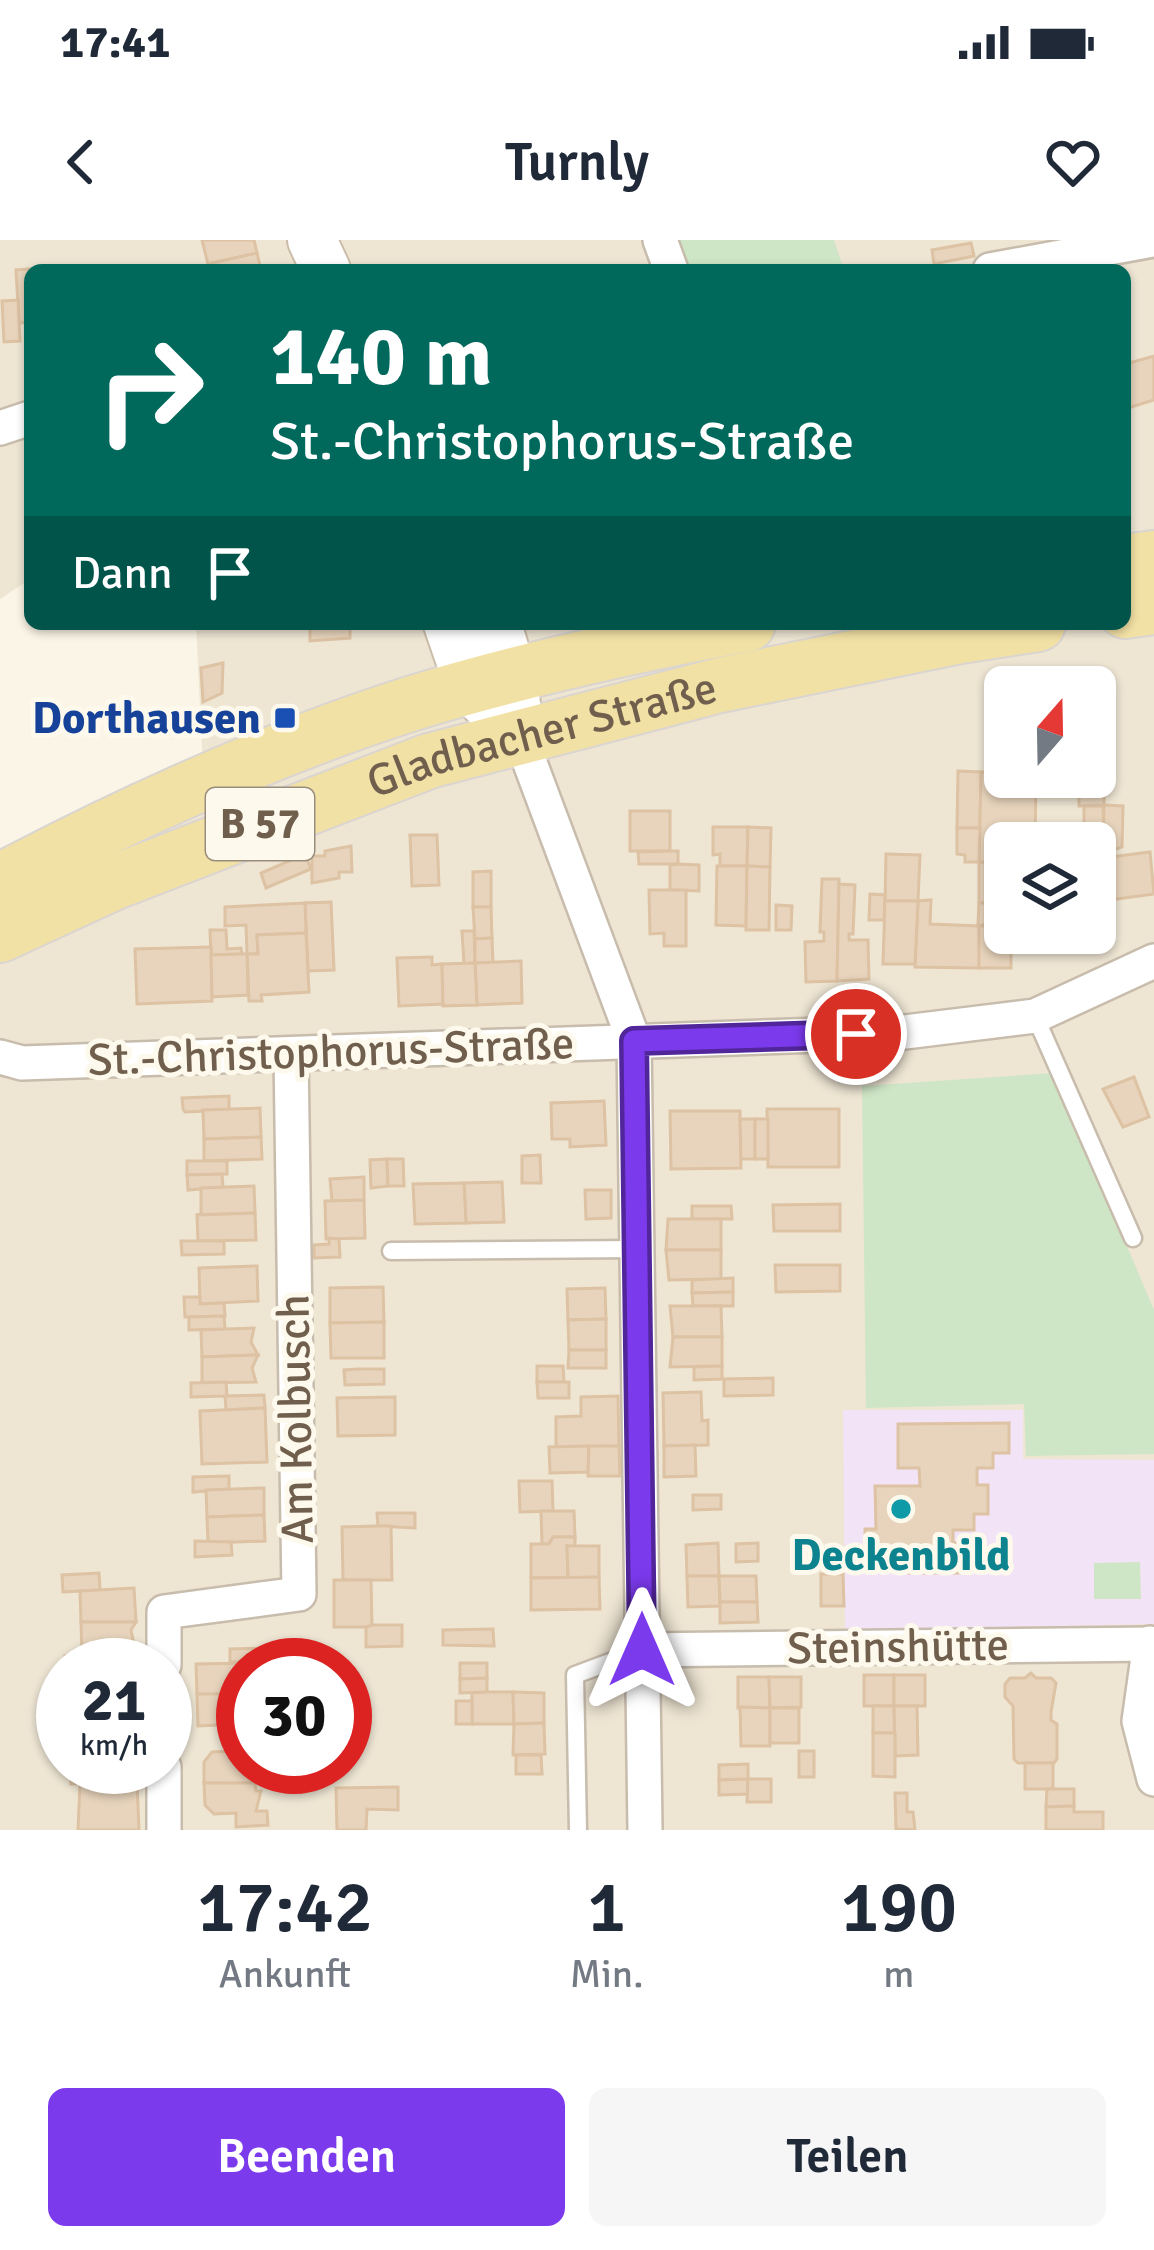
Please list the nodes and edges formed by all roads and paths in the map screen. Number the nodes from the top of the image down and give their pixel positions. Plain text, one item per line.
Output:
1 (1153, 240) edge
2 (1006, 258) edge
3 (452, 630) edge
4 (496, 630) edge
5 (716, 630) edge
6 (999, 630) edge
7 (491, 683) junction
8 (521, 740) junction
9 (0, 880) edge
10 (0, 935) edge
11 (1154, 961) edge
12 (1035, 1016) junction
13 (634, 1041) junction
14 (291, 1054) junction
15 (0, 1057) edge
16 (1132, 1238) dead end
17 (639, 1249) junction
18 (391, 1251) dead end
19 (164, 1638) edge
20 (1152, 1644) edge
21 (642, 1650) junction
22 (1154, 1779) edge
23 (164, 1794) edge
24 (164, 1830) edge
25 (578, 1830) edge
26 (645, 1830) edge

1 - 2 street
3 - 7 street
4 - 7 street
5 - 7 main road, Gladbacher Straße / B 57
6 - 8 main road, Gladbacher Straße / B 57
7 - 8 street
7 - 9 main road, Gladbacher Straße / B 57
8 - 10 main road, Gladbacher Straße / B 57
8 - 13 street
11 - 12 street, St.-Christophorus-Straße
12 - 13 street, St.-Christophorus-Straße
12 - 16 lane
13 - 14 street, St.-Christophorus-Straße
13 - 17 street
14 - 15 street, St.-Christophorus-Straße
14 - 19 street, Am Kolbusch
17 - 18 lane
17 - 21 street
20 - 21 street, Steinshütte
20 - 22 street
21 - 25 lane
21 - 26 street
23 - 24 street

